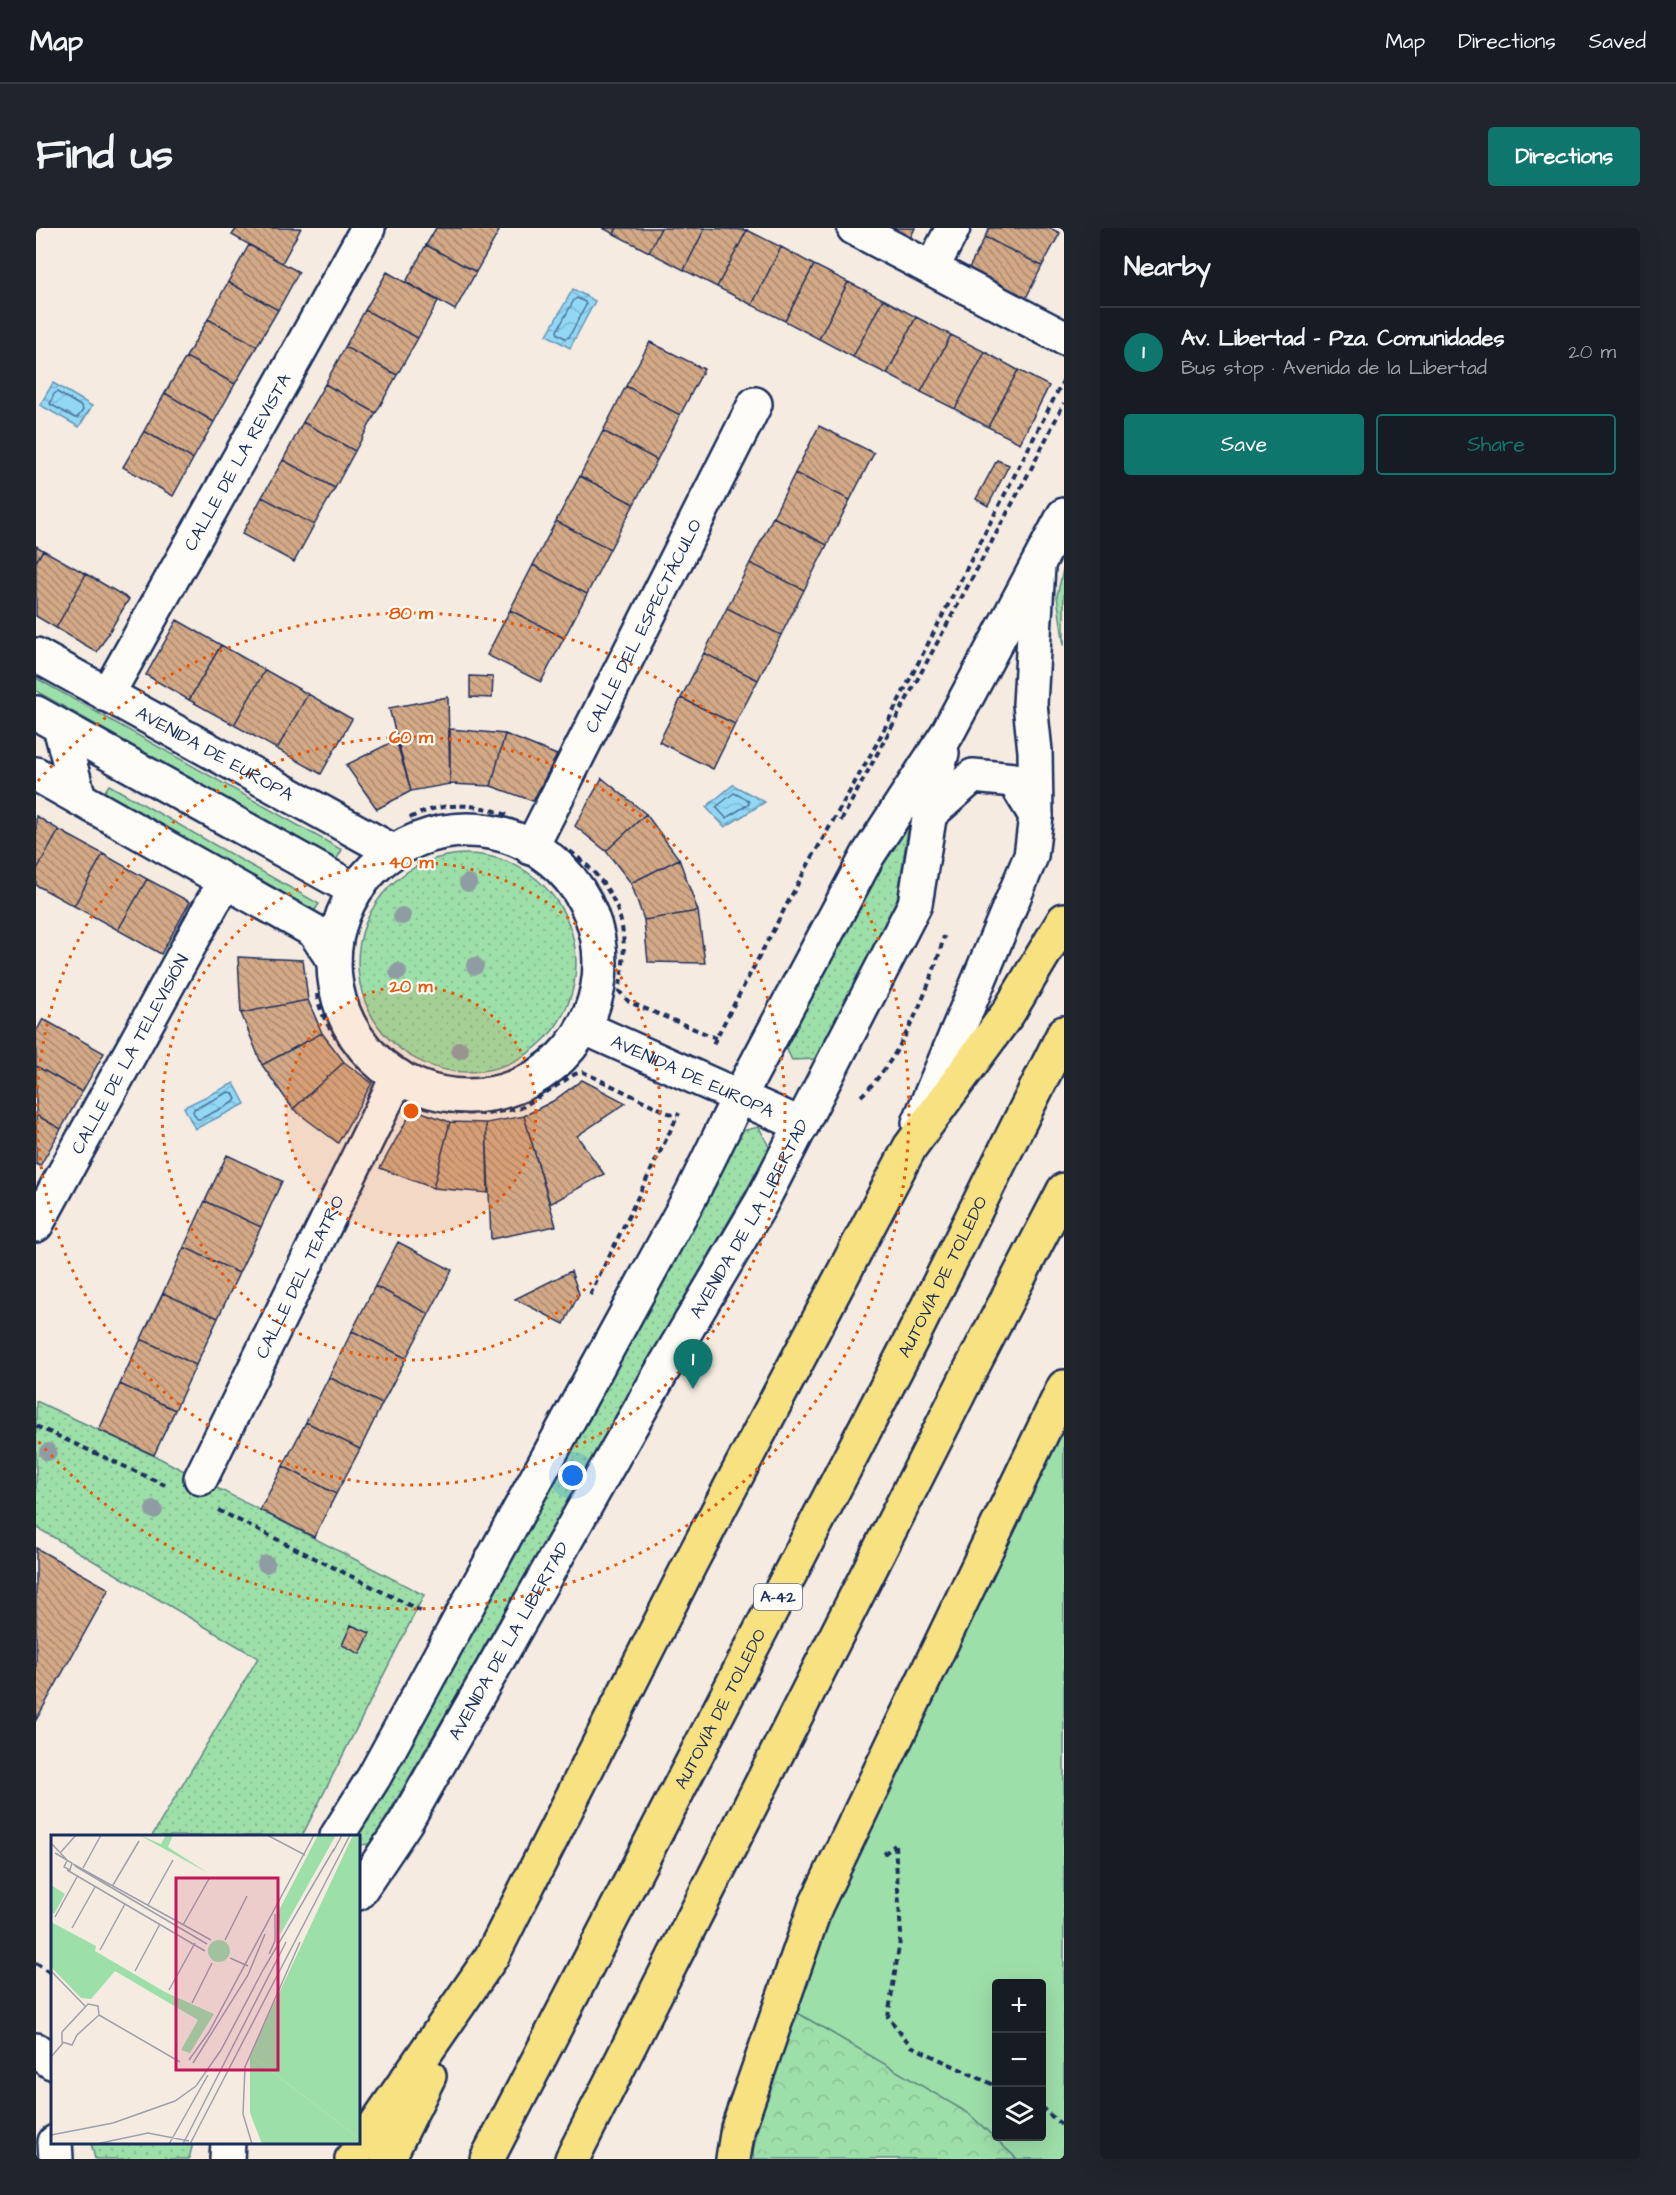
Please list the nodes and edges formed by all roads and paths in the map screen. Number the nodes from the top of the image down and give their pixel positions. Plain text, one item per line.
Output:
1 (368, 228) edge
2 (854, 228) edge
3 (953, 228) edge
4 (932, 268) junction
5 (1064, 338) edge
6 (755, 404) dead end
7 (1064, 515) edge
8 (1038, 566) junction
9 (36, 655) edge
10 (107, 695) junction
11 (48, 720) edge
12 (947, 734) junction
13 (36, 774) edge
14 (79, 798) junction
15 (930, 814) junction
16 (1036, 816) junction
17 (531, 848) junction
18 (394, 852) junction
19 (226, 883) junction
20 (355, 890) junction
21 (1064, 920) edge
22 (334, 961) junction
23 (316, 989) dead end
24 (584, 1027) junction
25 (1064, 1033) edge
26 (395, 1082) junction
27 (739, 1097) junction
28 (677, 1117) dead end
29 (802, 1125) junction
30 (910, 1147) junction
31 (1064, 1190) edge
32 (36, 1226) edge
33 (1064, 1387) edge
34 (36, 1426) edge
35 (187, 1483) joint
36 (214, 1509) dead end
37 (429, 1615) dead end
38 (338, 1835) edge
39 (895, 1845) dead end
40 (360, 1890) edge
41 (36, 1963) edge
42 (51, 1973) edge
43 (477, 1980) junction
44 (36, 2050) edge
45 (51, 2061) edge
46 (992, 2084) edge
47 (1046, 2111) edge
48 (1064, 2127) edge
49 (55, 2144) edge
50 (228, 2144) edge
51 (56, 2159) edge
52 (227, 2159) edge
53 (352, 2159) edge
54 (388, 2159) edge
55 (487, 2159) edge
56 (572, 2159) edge
57 (733, 2159) edge

1 - 10 street, CALLE DE LA REVISTA
2 - 4 street
3 - 4 street
4 - 5 street
6 - 17 street, CALLE DEL ESPECTÁCULO
7 - 8 street, AVENIDA DE LA LIBERTAD
8 - 12 street, AVENIDA DE LA LIBERTAD
8 - 16 street
9 - 10 street, AVENIDA DE EUROPA
10 - 18 street, AVENIDA DE EUROPA
11 - 14 street
11 - 20 street
12 - 15 street, AVENIDA DE LA LIBERTAD
12 - 27 street, AVENIDA DE LA LIBERTAD
13 - 14 street
14 - 19 street
15 - 16 street
15 - 29 street, AVENIDA DE LA LIBERTAD
16 - 30 street
17 - 18 street
17 - 24 street
18 - 20 street
19 - 22 street
19 - 32 street, CALLE DE LA TELEVISIÓN
20 - 22 street
21 - 30 highway
22 - 26 street
23 - 26 path
24 - 26 street
24 - 27 street, AVENIDA DE EUROPA
25 - 55 highway, AUTOVÍA DE TOLEDO / A-42
26 - 28 path
26 - 35 street, CALLE DEL TEATRO
27 - 29 street, AVENIDA DE EUROPA
27 - 38 street, AVENIDA DE LA LIBERTAD
29 - 40 street, AVENIDA DE LA LIBERTAD
30 - 43 highway
31 - 56 highway
33 - 57 highway
34 - 35 path
36 - 37 path
39 - 46 path
41 - 42 path
43 - 53 highway
43 - 54 highway
44 - 45 street
47 - 48 path
49 - 51 street
50 - 52 street

